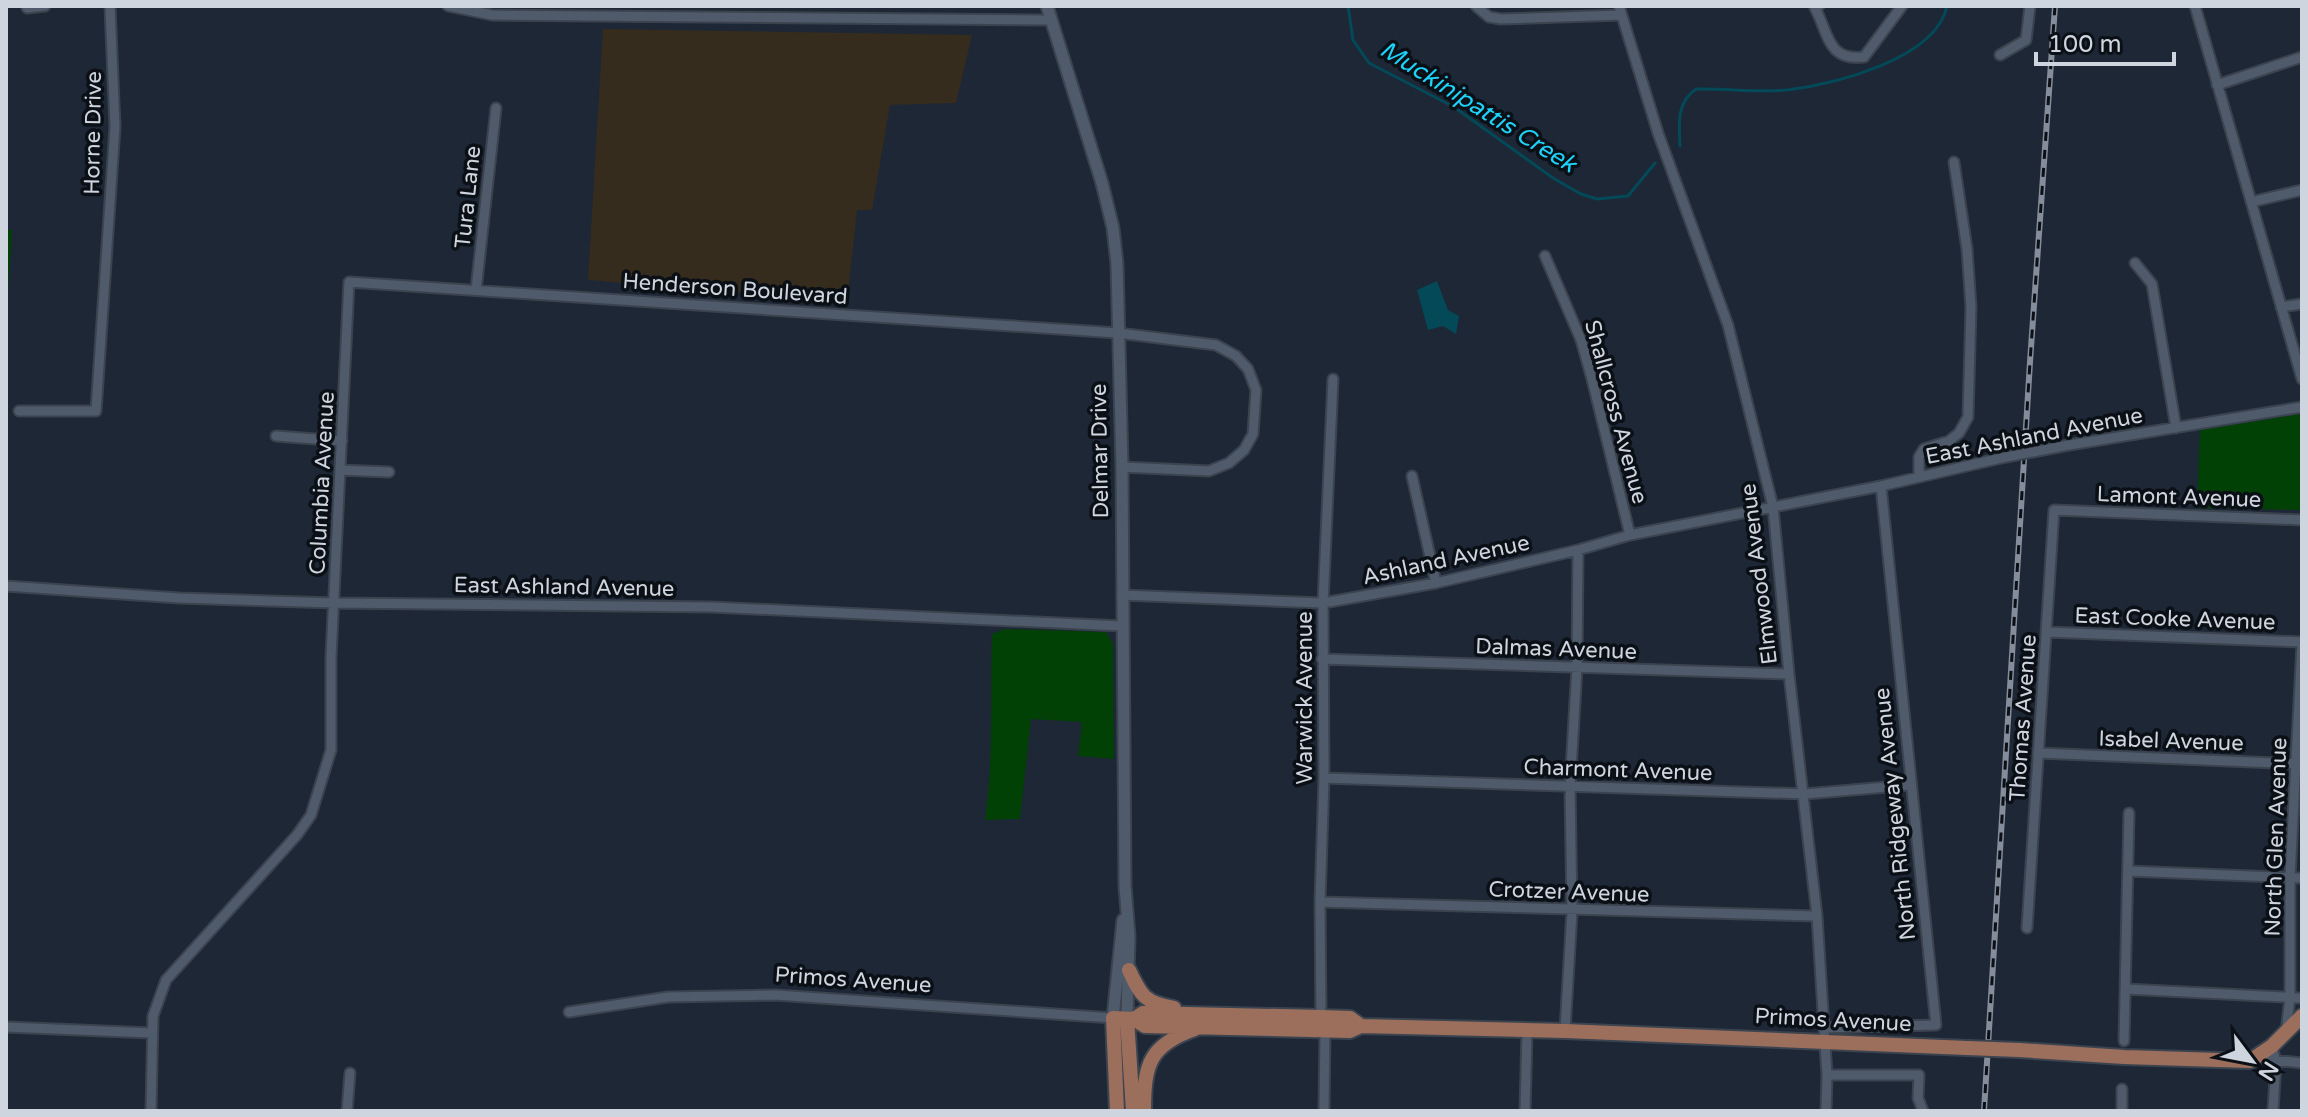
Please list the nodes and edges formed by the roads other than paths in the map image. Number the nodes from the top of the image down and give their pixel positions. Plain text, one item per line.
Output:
1 (45, 6) edge
2 (110, 6) edge
3 (448, 6) edge
4 (1047, 6) edge
5 (1476, 6) edge
6 (1902, 6) edge
7 (2030, 6) edge
8 (2195, 6) edge
9 (1817, 7) edge
10 (27, 8) edge
11 (1620, 10) edge
12 (581, 12) edge
13 (1051, 20) junction
14 (2000, 55) dead end
15 (2302, 57) edge
16 (2217, 85) junction
17 (496, 108) dead end
18 (1954, 162) dead end
19 (2302, 190) edge
20 (2251, 202) junction
21 (1545, 256) dead end
22 (2135, 263) dead end
23 (349, 282) joint
24 (476, 290) junction
25 (2302, 304) edge
26 (2281, 307) junction
27 (1118, 333) junction
28 (1333, 379) dead end
29 (2302, 379) edge
30 (2302, 407) edge
31 (19, 411) dead end
32 (2176, 428) junction
33 (276, 436) dead end
34 (342, 441) junction
35 (1122, 467) junction
36 (340, 470) junction
37 (389, 472) dead end
38 (1412, 476) dead end
39 (1919, 476) junction
40 (1881, 486) junction
41 (1773, 507) junction
42 (2054, 510) joint
43 (2302, 520) edge
44 (1630, 535) junction
45 (1578, 550) junction
46 (1436, 583) junction
47 (6, 586) edge
48 (1122, 595) junction
49 (335, 603) junction
50 (1323, 603) junction
51 (1122, 626) junction
52 (2046, 632) junction
53 (2302, 643) edge
54 (1322, 659) junction
55 (1577, 667) junction
56 (1789, 674) junction
57 (2038, 753) junction
58 (2299, 764) edge
59 (1324, 778) junction
60 (1910, 785) junction
61 (1570, 787) junction
62 (1805, 794) junction
63 (2129, 813) dead end
64 (2128, 871) junction
65 (2290, 877) junction
66 (2302, 878) edge
67 (1320, 902) junction
68 (1125, 905) junction
69 (1572, 911) junction
70 (1817, 916) junction
71 (2027, 928) dead end
72 (1129, 970) junction
73 (2126, 989) junction
74 (2290, 997) junction
75 (2302, 998) edge
76 (569, 1012) dead end
77 (2302, 1016) edge
78 (1125, 1019) junction
79 (1202, 1020) junction
80 (1323, 1023) junction
81 (6, 1027) edge
82 (1527, 1031) junction
83 (1565, 1031) junction
84 (2286, 1032) junction
85 (152, 1033) junction
86 (1824, 1035) junction
87 (2124, 1041) dead end
88 (2272, 1046) junction
89 (2256, 1058) junction
90 (2276, 1062) junction
91 (2302, 1063) edge
92 (350, 1073) dead end
93 (1827, 1075) junction
94 (2122, 1089) dead end
95 (151, 1111) edge
96 (347, 1111) edge
97 (1117, 1111) edge
98 (1133, 1111) edge
99 (1144, 1111) edge
100 (1324, 1111) edge
101 (1525, 1111) edge
102 (1826, 1111) edge
103 (1923, 1111) edge
104 (2122, 1111) edge
105 (2273, 1111) edge

1 - 10 street
2 - 31 street, Horne Drive
3 - 12 street
4 - 13 street, Delmar Drive
5 - 11 street
6 - 9 street
7 - 14 street
8 - 16 street
11 - 41 street, Elmwood Avenue
12 - 13 street
13 - 27 street, Delmar Drive
15 - 16 street
16 - 20 street
17 - 24 street, Tura Lane
18 - 39 street
19 - 20 street
20 - 26 street
21 - 44 street, Shallcross Avenue
22 - 32 street
23 - 24 street, Henderson Boulevard
23 - 34 street, Columbia Avenue
24 - 27 street, Henderson Boulevard
25 - 26 street
26 - 29 street
27 - 35 street, Delmar Drive
27 - 35 street, Henderson Boulevard
28 - 50 street, Warwick Avenue
30 - 32 street, East Ashland Avenue
32 - 39 street, East Ashland Avenue, bridge
33 - 34 street
34 - 36 street, Columbia Avenue
35 - 48 street, Delmar Drive
36 - 37 street
36 - 49 street, Columbia Avenue
38 - 46 street
39 - 40 street, East Ashland Avenue
40 - 41 street, East Ashland Avenue
40 - 60 street, North Ridgeway Avenue
41 - 44 street, Ashland Avenue
41 - 56 street, Elmwood Avenue
42 - 43 street, Lamont Avenue
42 - 52 street, Thomas Avenue
44 - 45 street, Ashland Avenue
45 - 46 street, Ashland Avenue
45 - 55 street
46 - 50 street, Ashland Avenue
47 - 49 street, East Ashland Avenue
48 - 50 street, Ashland Avenue
48 - 51 street, Delmar Drive
49 - 51 street, East Ashland Avenue
49 - 85 street, Columbia Avenue
50 - 54 street, Warwick Avenue
51 - 68 street, Delmar Drive
52 - 53 street, East Cooke Avenue
52 - 57 street, Thomas Avenue
53 - 58 street, North Glen Avenue
54 - 55 street, Dalmas Avenue
54 - 59 street, Warwick Avenue
55 - 56 street, Dalmas Avenue
55 - 61 street
56 - 62 street, Elmwood Avenue
57 - 58 street, Isabel Avenue
57 - 71 street, Thomas Avenue
58 - 65 street, North Glen Avenue
59 - 61 street, Charmont Avenue
59 - 67 street, Warwick Avenue
60 - 62 street, Charmont Avenue
60 - 86 street, North Ridgeway Avenue
61 - 62 street, Charmont Avenue
61 - 69 street
62 - 70 street, Elmwood Avenue
63 - 64 street
64 - 65 street
64 - 73 street
65 - 66 street
65 - 74 street, North Glen Avenue
67 - 69 street, Crotzer Avenue
67 - 80 street, Warwick Avenue
68 - 72 street, Delmar Drive
68 - 78 street, Delmar Drive
69 - 70 street, Crotzer Avenue
69 - 83 street
70 - 86 street, Elmwood Avenue
72 - 78 street, Delmar Drive
72 - 79 main road
73 - 74 street
73 - 87 street
74 - 75 street
74 - 84 street, North Glen Avenue
76 - 78 street, Primos Avenue
77 - 84 main road
78 - 79 main road, Primos Avenue
78 - 97 main road
78 - 98 main road
79 - 80 main road, Primos Avenue
79 - 99 main road
80 - 82 main road, Primos Avenue
80 - 100 street, Warwick Avenue
81 - 85 street
82 - 83 main road, Primos Avenue
82 - 101 street
83 - 86 main road, Primos Avenue
84 - 88 main road
85 - 95 street, Columbia Avenue
86 - 89 main road, Primos Avenue, bridge
86 - 93 street, Elmwood Avenue
88 - 89 main road
88 - 90 street
89 - 90 street, Primos Avenue
90 - 91 street, Primos Avenue
90 - 105 street
92 - 96 street
93 - 102 street, Elmwood Avenue
93 - 103 street
94 - 104 street

